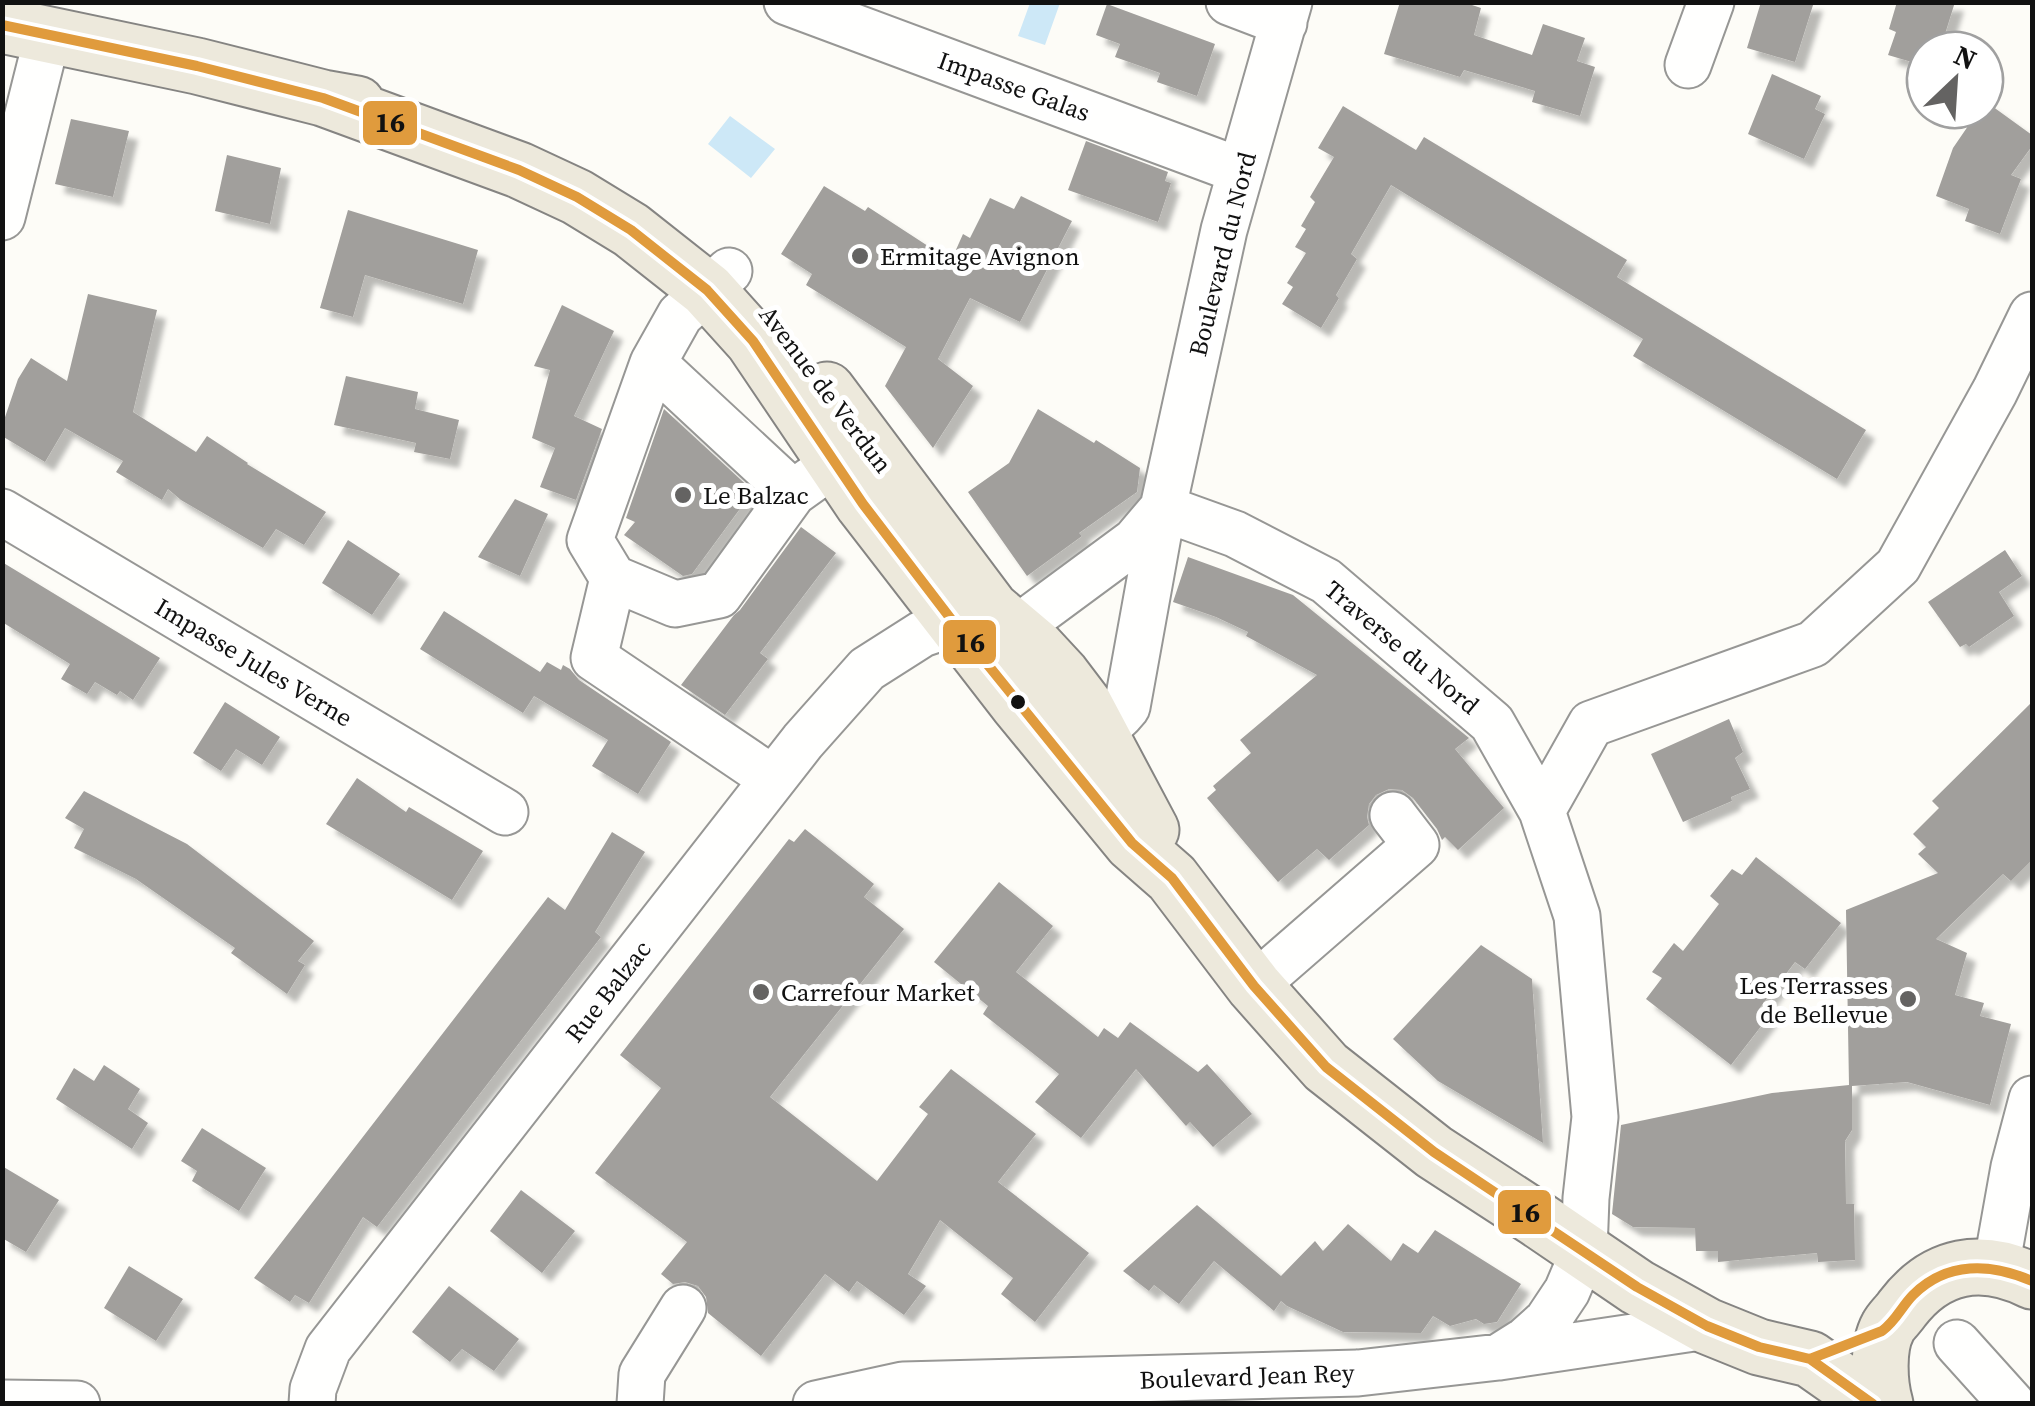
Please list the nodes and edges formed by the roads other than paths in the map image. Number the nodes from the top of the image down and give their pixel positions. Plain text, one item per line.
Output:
1 (787, 2) edge
2 (1228, 2) edge
3 (1711, 2) edge
4 (1286, 13) edge
5 (25, 29) edge
6 (1688, 65) dead end
7 (1241, 171) junction
8 (2, 217) edge
9 (718, 281) junction
10 (2032, 316) edge
11 (653, 363) junction
12 (814, 478) junction
13 (1164, 508) junction
14 (2, 512) edge
15 (612, 578) junction
16 (954, 624) junction
17 (1012, 626) junction
18 (1099, 732) junction
19 (1044, 734) junction
20 (773, 779) junction
21 (1542, 811) junction
22 (505, 812) dead end
23 (1393, 816) dead end
24 (1172, 878) junction
25 (1254, 986) junction
26 (2032, 1099) edge
27 (1584, 1251) junction
28 (2014, 1274) edge
29 (683, 1308) dead end
30 (1706, 1326) junction
31 (1887, 1329) junction
32 (1957, 1342) dead end
33 (1499, 1357) junction
34 (1810, 1359) junction
35 (2, 1403) edge
36 (43, 1403) edge
37 (77, 1404) edge
38 (312, 1404) edge
39 (640, 1404) edge
40 (816, 1404) edge
41 (1874, 1404) edge
42 (1885, 1404) edge
43 (2012, 1404) edge

1 - 7 street, Impasse Galas
2 - 4 street
3 - 6 street
4 - 7 street, Boulevard du Nord
5 - 8 street
5 - 9 main road, Avenue de Verdun
7 - 13 street, Boulevard du Nord
9 - 11 street
9 - 12 main road, Avenue de Verdun
9 - 17 main road, Avenue de Verdun
10 - 21 street
11 - 12 street
11 - 15 street
12 - 15 street
12 - 16 main road, Avenue de Verdun
13 - 17 street
13 - 18 street, Boulevard du Nord
13 - 21 street, Traverse du Nord
14 - 22 street, Impasse Jules Verne
15 - 20 street
16 - 17 street
16 - 19 main road, Avenue de Verdun
16 - 20 street, Rue Balzac
17 - 18 main road, Avenue de Verdun
18 - 19 street
18 - 24 main road, Avenue de Verdun
19 - 24 main road, Avenue de Verdun
20 - 38 street, Rue Balzac
21 - 27 street, Traverse du Nord
23 - 25 street
24 - 25 main road, Avenue de Verdun
25 - 27 main road, Avenue de Verdun
26 - 28 street
27 - 30 main road, Avenue de Verdun
27 - 33 street, Boulevard Jean Rey
28 - 31 main road
29 - 39 street
30 - 33 street, Boulevard Jean Rey
30 - 34 main road, Avenue de Verdun
31 - 34 main road
31 - 42 main road
32 - 43 street
33 - 40 street, Boulevard Jean Rey
34 - 41 main road, Avenue de Verdun
35 - 36 street
36 - 37 street

